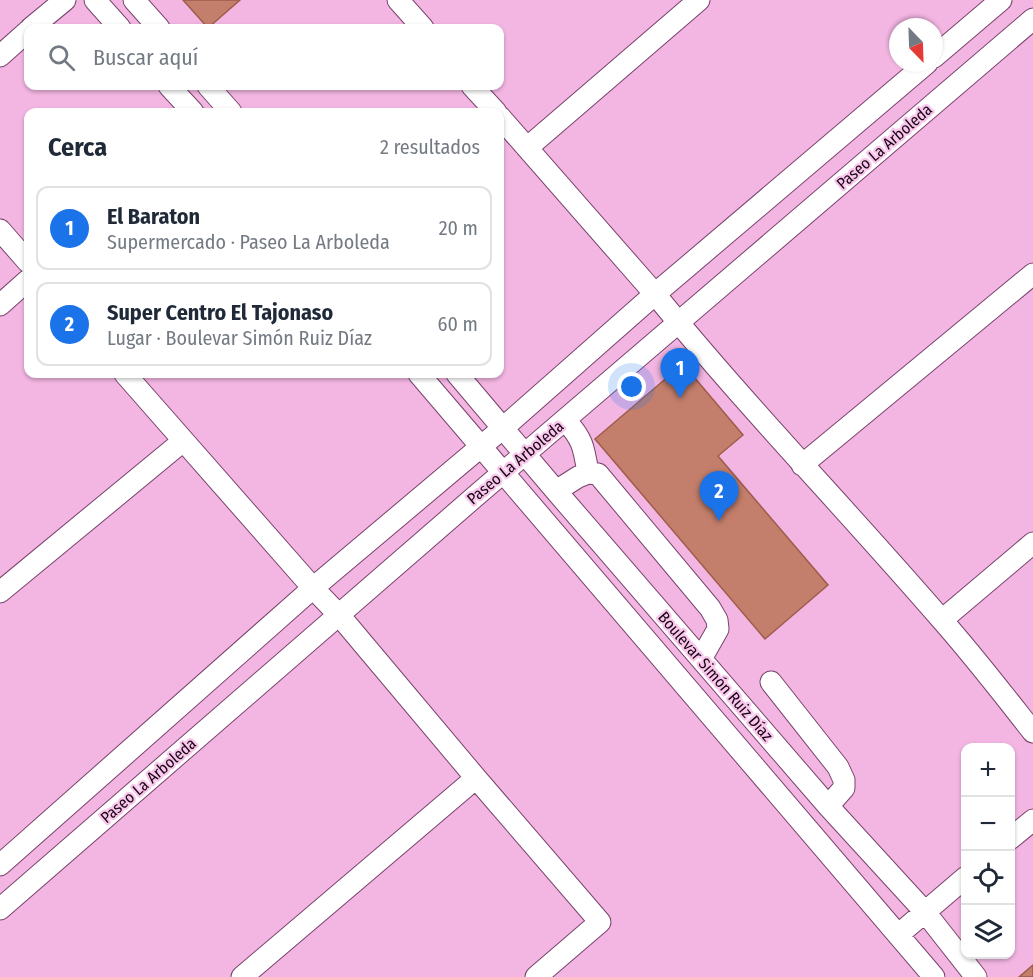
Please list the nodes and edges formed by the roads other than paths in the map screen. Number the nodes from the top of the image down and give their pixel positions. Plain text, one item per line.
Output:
1 (65, 0) edge
2 (95, 0) edge
3 (134, 0) edge
4 (398, 0) edge
5 (699, 0) edge
6 (1001, 0) edge
7 (1033, 19) edge
8 (37, 24) edge
9 (116, 24) edge
10 (155, 24) edge
11 (419, 24) edge
12 (24, 35) edge
13 (943, 49) edge
14 (0, 56) edge
15 (916, 72) edge
16 (173, 90) edge
17 (212, 90) edge
18 (476, 90) edge
19 (189, 108) edge
20 (227, 108) edge
21 (492, 108) edge
22 (504, 122) edge
23 (527, 148) junction
24 (0, 230) edge
25 (24, 257) edge
26 (1033, 274) edge
27 (24, 284) edge
28 (655, 294) junction
29 (0, 305) edge
30 (678, 322) junction
31 (128, 378) edge
32 (422, 378) edge
33 (460, 378) edge
34 (565, 420) junction
35 (503, 428) junction
36 (183, 441) junction
37 (482, 446) junction
38 (525, 454) junction
39 (802, 465) junction
40 (503, 472) junction
41 (588, 473) junction
42 (556, 491) junction
43 (1033, 543) edge
44 (312, 588) junction
45 (0, 592) edge
46 (339, 615) junction
47 (942, 620) junction
48 (701, 659) junction
49 (771, 682) dead end
50 (1033, 732) edge
51 (476, 778) junction
52 (828, 806) junction
53 (1033, 819) edge
54 (1015, 835) edge
55 (0, 865) edge
56 (961, 881) edge
57 (0, 909) edge
58 (925, 912) junction
59 (898, 935) junction
60 (242, 977) edge
61 (536, 977) edge
62 (934, 977) edge
63 (976, 977) edge

1 - 8 street
2 - 9 street
3 - 10 street
4 - 11 street
5 - 23 street
6 - 13 street
7 - 30 street, Paseo La Arboleda
12 - 14 street
15 - 28 street, Paseo La Arboleda
16 - 19 street
17 - 20 street
18 - 21 street
22 - 23 street
23 - 28 street
24 - 25 street
26 - 39 street
27 - 29 street
28 - 30 street
28 - 35 street, Paseo La Arboleda
30 - 34 street, Paseo La Arboleda
30 - 39 street
31 - 36 street
32 - 37 street, Boulevar Simón Ruiz Díaz
33 - 35 street, Boulevar Simón Ruiz Díaz
34 - 38 street, Paseo La Arboleda
34 - 41 street
35 - 37 street, Paseo La Arboleda
35 - 38 street, Boulevar Simón Ruiz Díaz
36 - 44 street
36 - 45 street
37 - 40 street, Boulevar Simón Ruiz Díaz
37 - 44 street, Paseo La Arboleda
38 - 40 street, Paseo La Arboleda
38 - 42 street, Boulevar Simón Ruiz Díaz
39 - 47 street
40 - 46 street, Paseo La Arboleda
40 - 59 street, Boulevar Simón Ruiz Díaz
41 - 42 street
41 - 48 street
42 - 48 street, Boulevar Simón Ruiz Díaz
43 - 47 street
44 - 46 street
44 - 55 street, Paseo La Arboleda
46 - 51 street
46 - 57 street, Paseo La Arboleda
47 - 50 street
48 - 52 street, Boulevar Simón Ruiz Díaz
49 - 52 street
51 - 60 street
51 - 61 street
52 - 58 street, Boulevar Simón Ruiz Díaz
53 - 54 street
56 - 58 street
58 - 59 street
58 - 63 street, Boulevar Simón Ruiz Díaz
59 - 62 street, Boulevar Simón Ruiz Díaz

